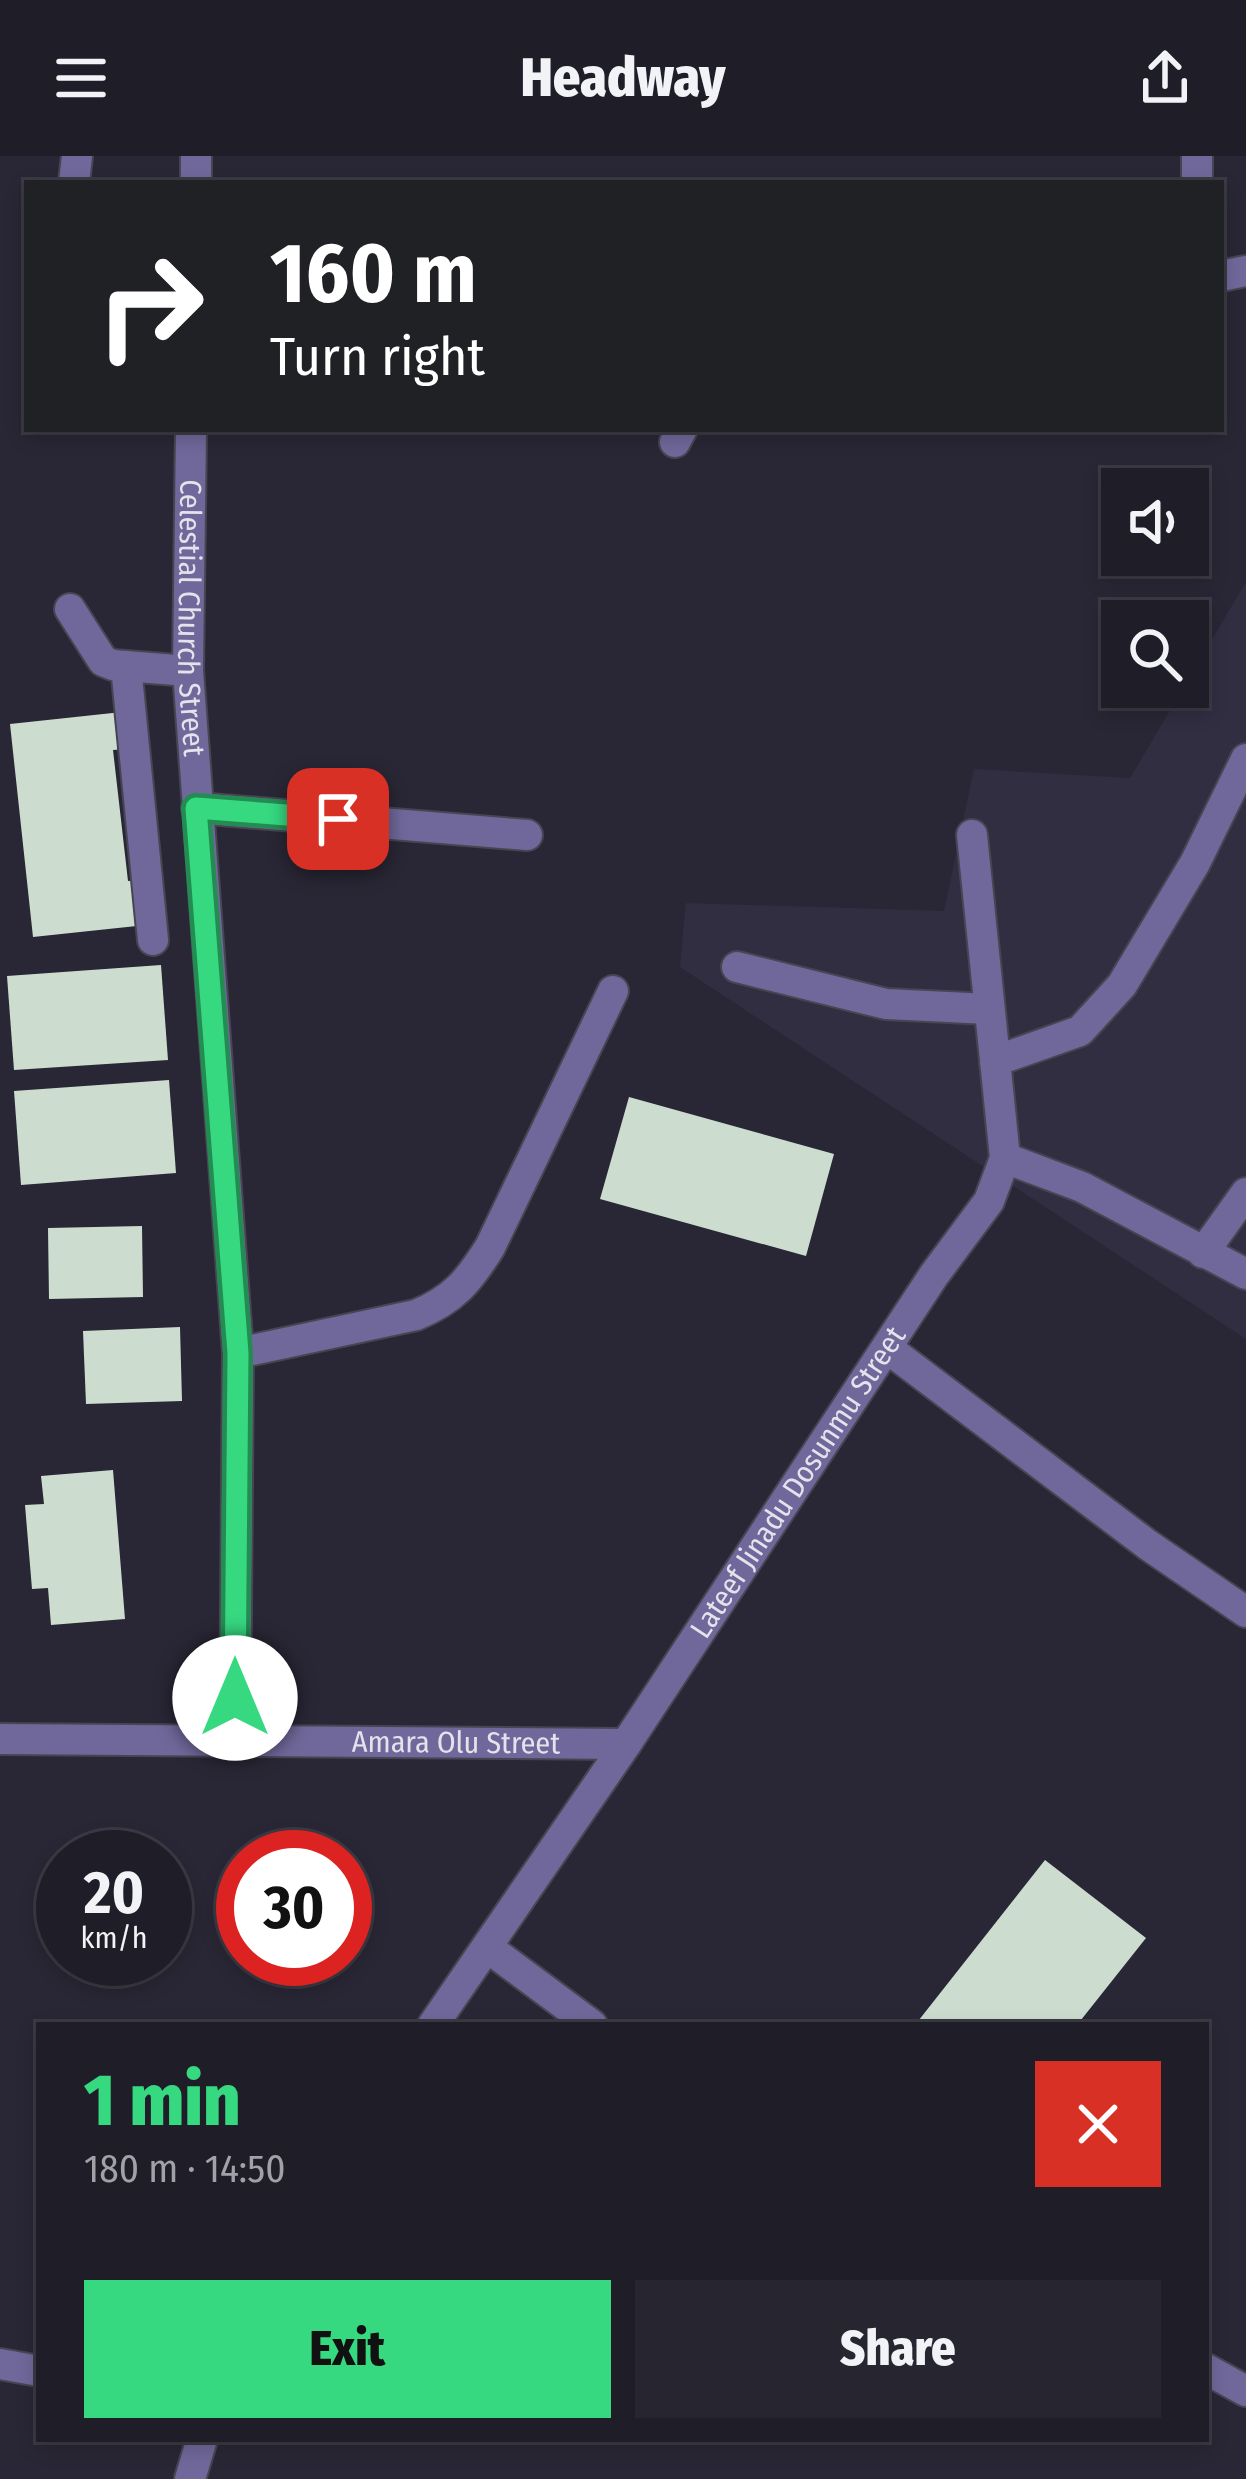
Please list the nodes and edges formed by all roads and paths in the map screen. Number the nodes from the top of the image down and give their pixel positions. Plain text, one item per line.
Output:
1 (191, 432) edge
2 (70, 609) dead end
3 (126, 666) junction
4 (188, 671) junction
5 (1246, 759) edge
6 (196, 808) junction
7 (527, 835) dead end
8 (972, 835) dead end
9 (153, 940) dead end
10 (736, 967) dead end
11 (613, 991) dead end
12 (989, 1009) junction
13 (994, 1061) junction
14 (1005, 1158) junction
15 (1246, 1193) edge
16 (1203, 1253) junction
17 (1246, 1274) edge
18 (887, 1348) junction
19 (238, 1353) junction
20 (1246, 1612) edge
21 (1, 1741) edge
22 (235, 1741) junction
23 (626, 1744) junction
24 (487, 1947) junction
25 (435, 2022) edge
26 (588, 2022) edge
27 (0, 2364) edge
28 (36, 2370) edge
29 (1209, 2370) edge
30 (1246, 2391) edge
31 (201, 2442) edge
32 (190, 2479) edge

1 - 4 street, Celestial Church Street
2 - 3 street
3 - 4 street
3 - 9 street
4 - 6 street, Celestial Church Street
5 - 13 street
6 - 7 street
6 - 19 street, Celestial Church Street
8 - 12 street
10 - 12 street
11 - 19 street
12 - 13 street
13 - 14 street
14 - 16 street
14 - 18 street, Lateef Jinadu Dosunmu Street
15 - 16 street
16 - 17 street
18 - 20 street
18 - 23 street, Lateef Jinadu Dosunmu Street
19 - 22 street, Celestial Church Street
21 - 22 street, Amara Olu Street
22 - 23 street, Amara Olu Street
23 - 24 street, Lateef Jinadu Dosunmu Street
24 - 25 street, Lateef Jinadu Dosunmu Street
24 - 26 street
27 - 28 street
29 - 30 street
31 - 32 street

